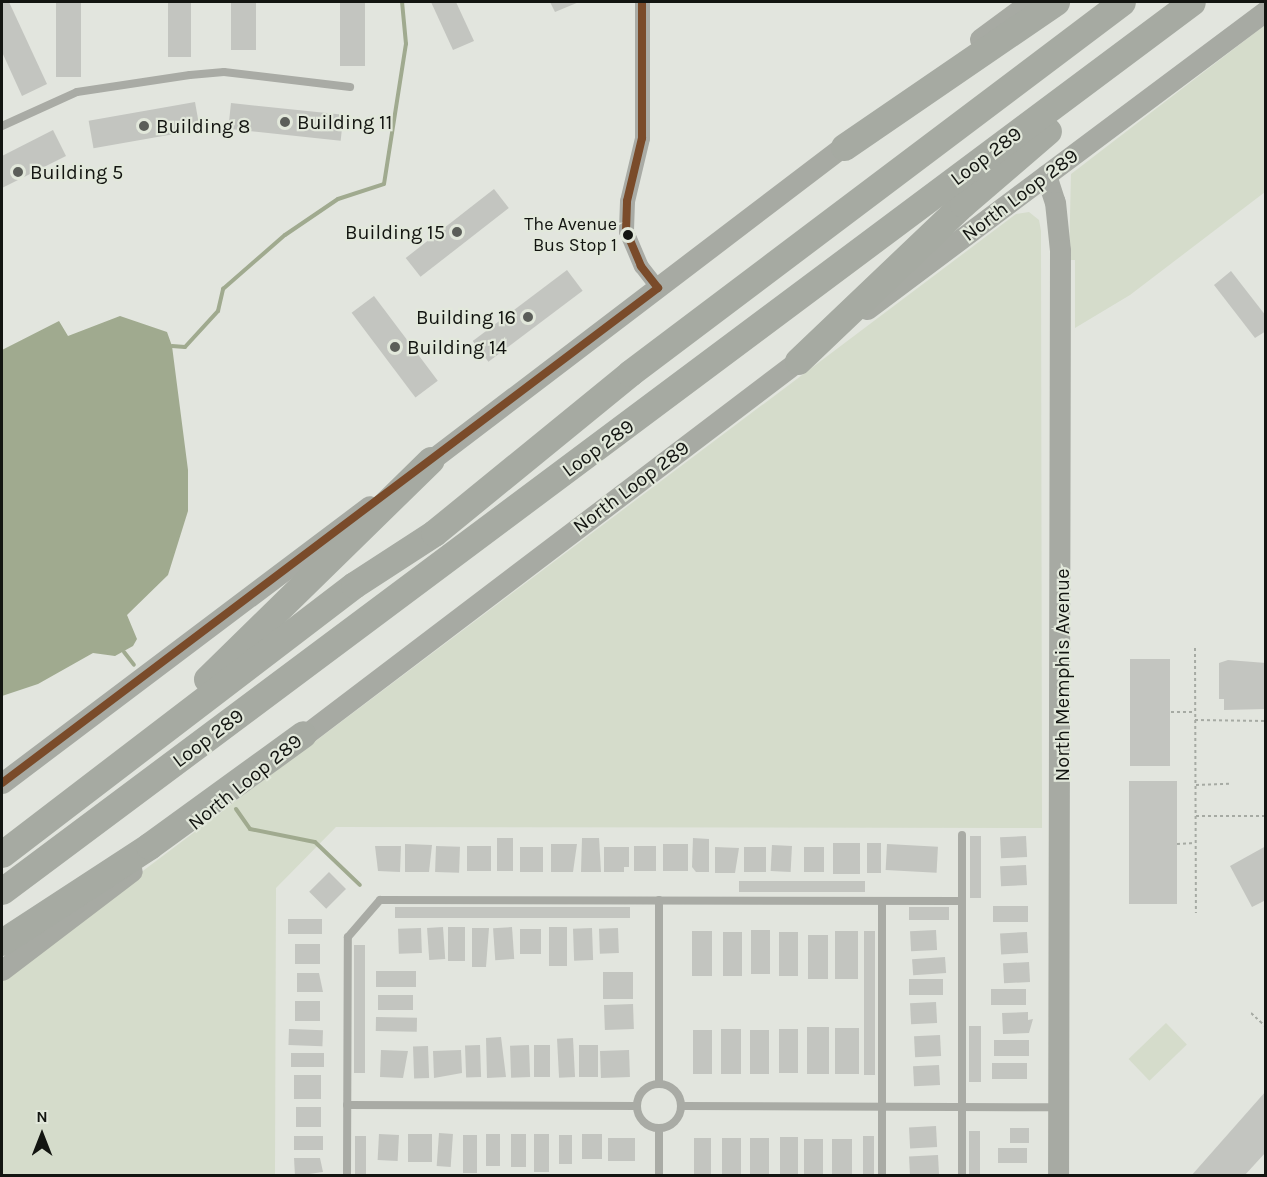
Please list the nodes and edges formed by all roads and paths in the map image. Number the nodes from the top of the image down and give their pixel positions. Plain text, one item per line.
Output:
1 (642, 2) edge
2 (1030, 2) edge
3 (1056, 2) edge
4 (1122, 2) edge
5 (1192, 2) edge
6 (1212, 2) edge
7 (1266, 10) edge
8 (350, 87) dead end
9 (2, 126) edge
10 (844, 147) junction
11 (1046, 176) junction
12 (658, 288) junction
13 (798, 362) junction
14 (431, 460) junction
15 (1195, 648) dead end
16 (1172, 712) dead end
17 (1195, 712) junction
18 (1195, 720) junction
19 (1266, 720) edge
20 (303, 734) junction
21 (2, 783) edge
22 (1229, 784) dead end
23 (1195, 785) junction
24 (1195, 816) junction
25 (1266, 816) edge
26 (962, 835) dead end
27 (2, 840) edge
28 (1195, 843) junction
29 (1177, 844) dead end
30 (2, 854) edge
31 (2, 891) edge
32 (659, 900) junction
33 (882, 901) junction
34 (962, 901) junction
35 (1196, 913) dead end
36 (2, 942) edge
37 (2, 970) edge
38 (1251, 1013) dead end
39 (1266, 1027) edge
40 (659, 1084) junction
41 (347, 1105) junction
42 (638, 1106) junction
43 (681, 1106) junction
44 (882, 1106) junction
45 (962, 1106) junction
46 (1058, 1107) junction
47 (659, 1128) junction
48 (347, 1176) edge
49 (659, 1176) edge
50 (882, 1176) edge
51 (962, 1176) edge
52 (1058, 1176) edge

1 - 12 street
2 - 10 main road
3 - 10 highway
4 - 30 highway, Loop 289
5 - 31 highway, Loop 289
6 - 13 highway
7 - 11 main road, North Loop 289
8 - 9 lane
10 - 12 main road
11 - 13 main road, North Loop 289
11 - 46 main road, North Memphis Avenue
12 - 14 main road
13 - 20 main road, North Loop 289
14 - 21 main road
14 - 27 highway
15 - 17 path
16 - 17 path
17 - 18 path
18 - 19 path
18 - 23 path
20 - 36 highway
20 - 37 main road, North Loop 289
22 - 23 path
23 - 24 path
24 - 25 path
24 - 28 path
26 - 34 lane
28 - 29 path
28 - 35 path
32 - 33 lane
32 - 40 lane
32 - 41 lane
33 - 34 lane
33 - 44 lane
34 - 45 lane
38 - 39 path
40 - 42 lane
40 - 43 lane
41 - 42 lane
41 - 48 lane
42 - 47 lane
43 - 44 lane
43 - 47 lane
44 - 45 lane
44 - 50 lane
45 - 46 lane
45 - 51 lane
46 - 52 main road, North Memphis Avenue
47 - 49 lane

